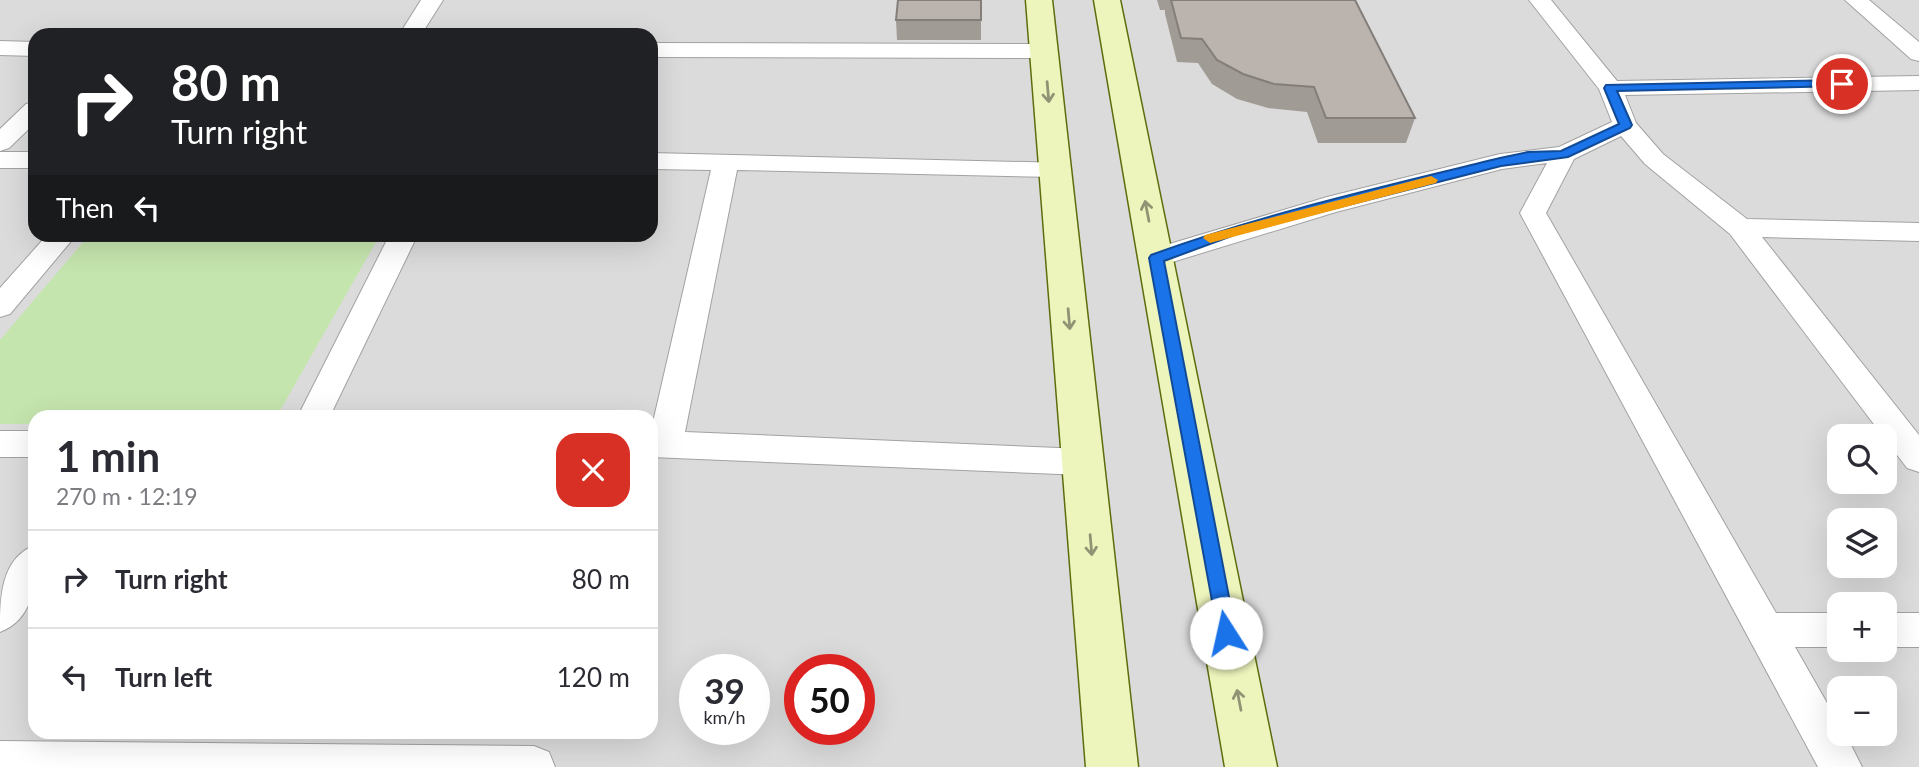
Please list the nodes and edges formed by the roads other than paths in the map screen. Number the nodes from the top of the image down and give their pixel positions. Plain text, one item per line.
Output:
1 (432, 0) edge
2 (1039, 0) edge
3 (1107, 0) edge
4 (1540, 0) edge
5 (1856, 0) edge
6 (414, 28) edge
7 (0, 48) edge
8 (28, 48) edge
9 (658, 50) edge
10 (1044, 51) junction
11 (1919, 54) edge
12 (1919, 82) edge
13 (1610, 88) junction
14 (28, 116) edge
15 (1625, 125) junction
16 (0, 143) edge
17 (1564, 154) junction
18 (0, 160) edge
19 (28, 160) edge
20 (658, 161) edge
21 (726, 161) junction
22 (1055, 169) junction
23 (1740, 228) junction
24 (1919, 232) edge
25 (57, 242) edge
26 (400, 242) edge
27 (1156, 258) junction
28 (0, 307) edge
29 (317, 410) edge
30 (0, 444) edge
31 (28, 444) edge
32 (658, 444) edge
33 (1919, 459) edge
34 (1083, 462) junction
35 (28, 572) edge
36 (0, 615) edge
37 (1763, 630) junction
38 (1827, 630) edge
39 (1897, 630) edge
40 (1919, 630) edge
41 (0, 761) edge
42 (377, 765) edge
43 (534, 767) edge
44 (1112, 767) edge
45 (1251, 767) edge
46 (1841, 767) edge

1 - 6 street
2 - 10 main road
27 -> 3 main road
4 - 13 street
5 - 11 street
7 - 8 street
9 - 10 street
10 -> 22 main road
12 - 13 street
13 - 15 street
14 - 16 street
15 - 17 street
15 - 23 street
17 - 27 street
17 - 37 street
18 - 19 street
20 - 21 street
21 - 22 street
21 - 32 street
22 -> 34 main road
23 - 24 street
23 - 33 street
25 - 28 street
26 - 29 street
45 -> 27 main road
30 - 31 street
32 - 34 street
34 -> 44 main road
35 - 36 street
37 - 38 street
37 - 46 street
39 - 40 street
41 - 42 street
42 - 43 street

